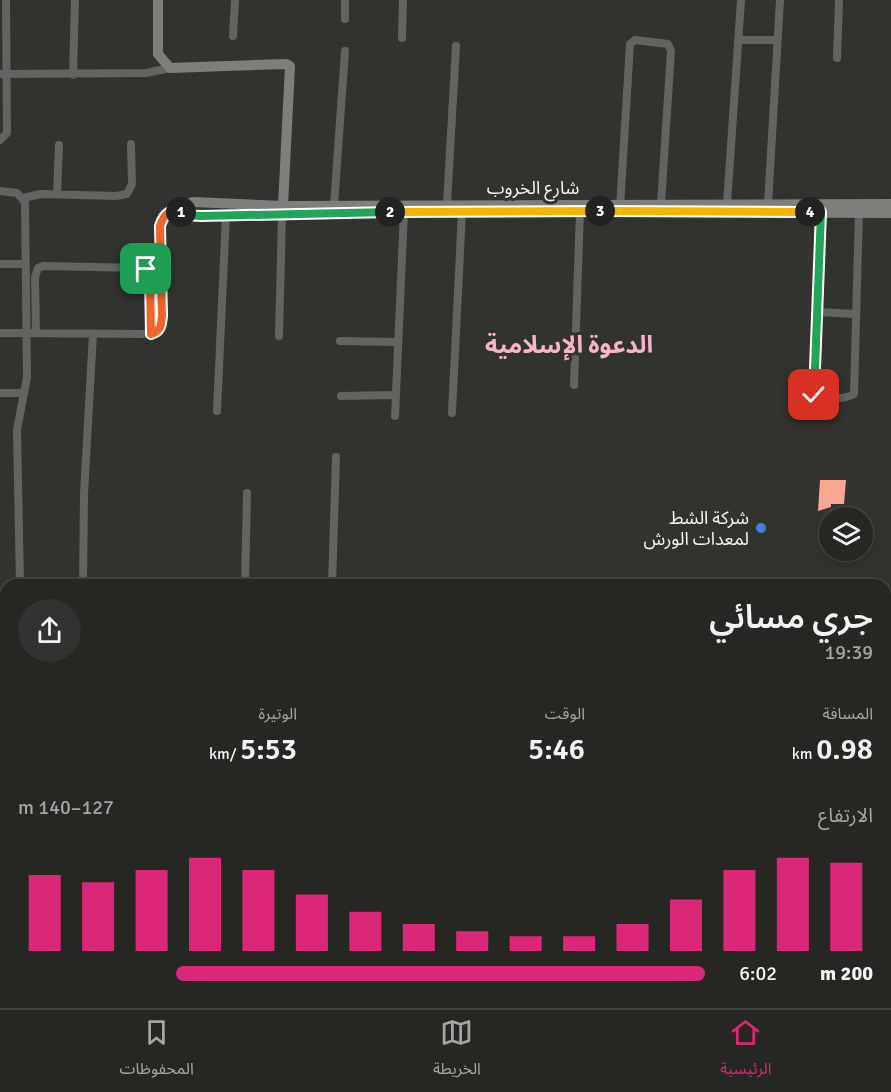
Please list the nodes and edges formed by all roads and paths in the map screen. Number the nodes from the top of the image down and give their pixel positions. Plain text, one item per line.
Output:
1 (6, 0) edge
2 (75, 0) edge
3 (158, 0) edge
4 (235, 0) edge
5 (345, 0) edge
6 (403, 0) edge
7 (741, 0) edge
8 (780, 0) edge
9 (839, 0) edge
10 (345, 19) dead end
11 (233, 36) dead end
12 (402, 38) dead end
13 (738, 40) junction
14 (777, 40) junction
15 (456, 46) dead end
16 (345, 51) dead end
17 (837, 58) dead end
18 (170, 68) junction
19 (3, 74) edge
20 (74, 75) junction
21 (0, 140) edge
22 (131, 144) dead end
23 (59, 145) dead end
24 (0, 191) edge
25 (57, 194) junction
26 (23, 198) junction
27 (447, 204) junction
28 (661, 204) junction
29 (728, 204) junction
30 (768, 204) junction
31 (891, 204) edge
32 (334, 205) junction
33 (620, 208) junction
34 (180, 210) junction
35 (283, 211) junction
36 (462, 211) junction
37 (580, 211) junction
38 (404, 212) junction
39 (821, 212) junction
40 (859, 213) junction
41 (891, 213) edge
42 (226, 215) junction
43 (0, 264) edge
44 (26, 264) junction
45 (817, 312) junction
46 (856, 314) junction
47 (0, 333) edge
48 (27, 333) junction
49 (36, 333) junction
50 (93, 334) junction
51 (151, 334) junction
52 (279, 336) dead end
53 (340, 341) dead end
54 (397, 342) junction
55 (574, 385) dead end
56 (0, 393) edge
57 (24, 393) junction
58 (395, 395) junction
59 (341, 396) dead end
60 (217, 411) dead end
61 (452, 413) dead end
62 (395, 416) dead end
63 (336, 457) dead end
64 (247, 493) dead end
65 (20, 579) edge
66 (82, 579) edge
67 (245, 579) edge
68 (332, 579) edge

1 - 19 street
2 - 20 street
3 - 18 main road
4 - 11 street
5 - 10 street
6 - 12 street
7 - 13 street
8 - 14 street
9 - 17 street
13 - 14 street
13 - 29 street
14 - 30 street
15 - 27 street
16 - 32 street
18 - 20 street
18 - 35 main road
19 - 20 street
19 - 21 street
22 - 25 street
23 - 25 street
24 - 26 street
25 - 26 street
26 - 44 street
27 - 32 main road, شارع الخروب
27 - 33 main road, شارع الخروب
28 - 29 main road, شارع الخروب
28 - 33 main road, شارع الخروب
28 - 33 street
29 - 30 main road, شارع الخروب
30 - 31 main road, شارع الخروب
32 - 35 main road, شارع الخروب
33 - 37 main road, شارع الخروب
33 - 39 main road, شارع الخروب
34 - 35 main road, شارع الخروب
34 - 42 main road, شارع الخروب
34 - 51 street
35 - 38 main road, شارع الخروب
35 - 42 main road, شارع الخروب
35 - 52 street
36 - 37 main road, شارع الخروب
36 - 38 main road, شارع الخروب
36 - 61 street
37 - 55 street
38 - 54 street
39 - 40 main road, شارع الخروب
39 - 45 street
40 - 41 main road, شارع الخروب
40 - 46 street
42 - 60 street
43 - 44 street
44 - 48 street
45 - 46 street
45 - 46 street
47 - 48 street
48 - 49 street
48 - 57 street
49 - 50 street
49 - 51 street
50 - 51 street
50 - 66 street
53 - 54 street
54 - 58 street
56 - 57 street
57 - 65 street
58 - 59 street
58 - 62 street
63 - 68 street
64 - 67 street

